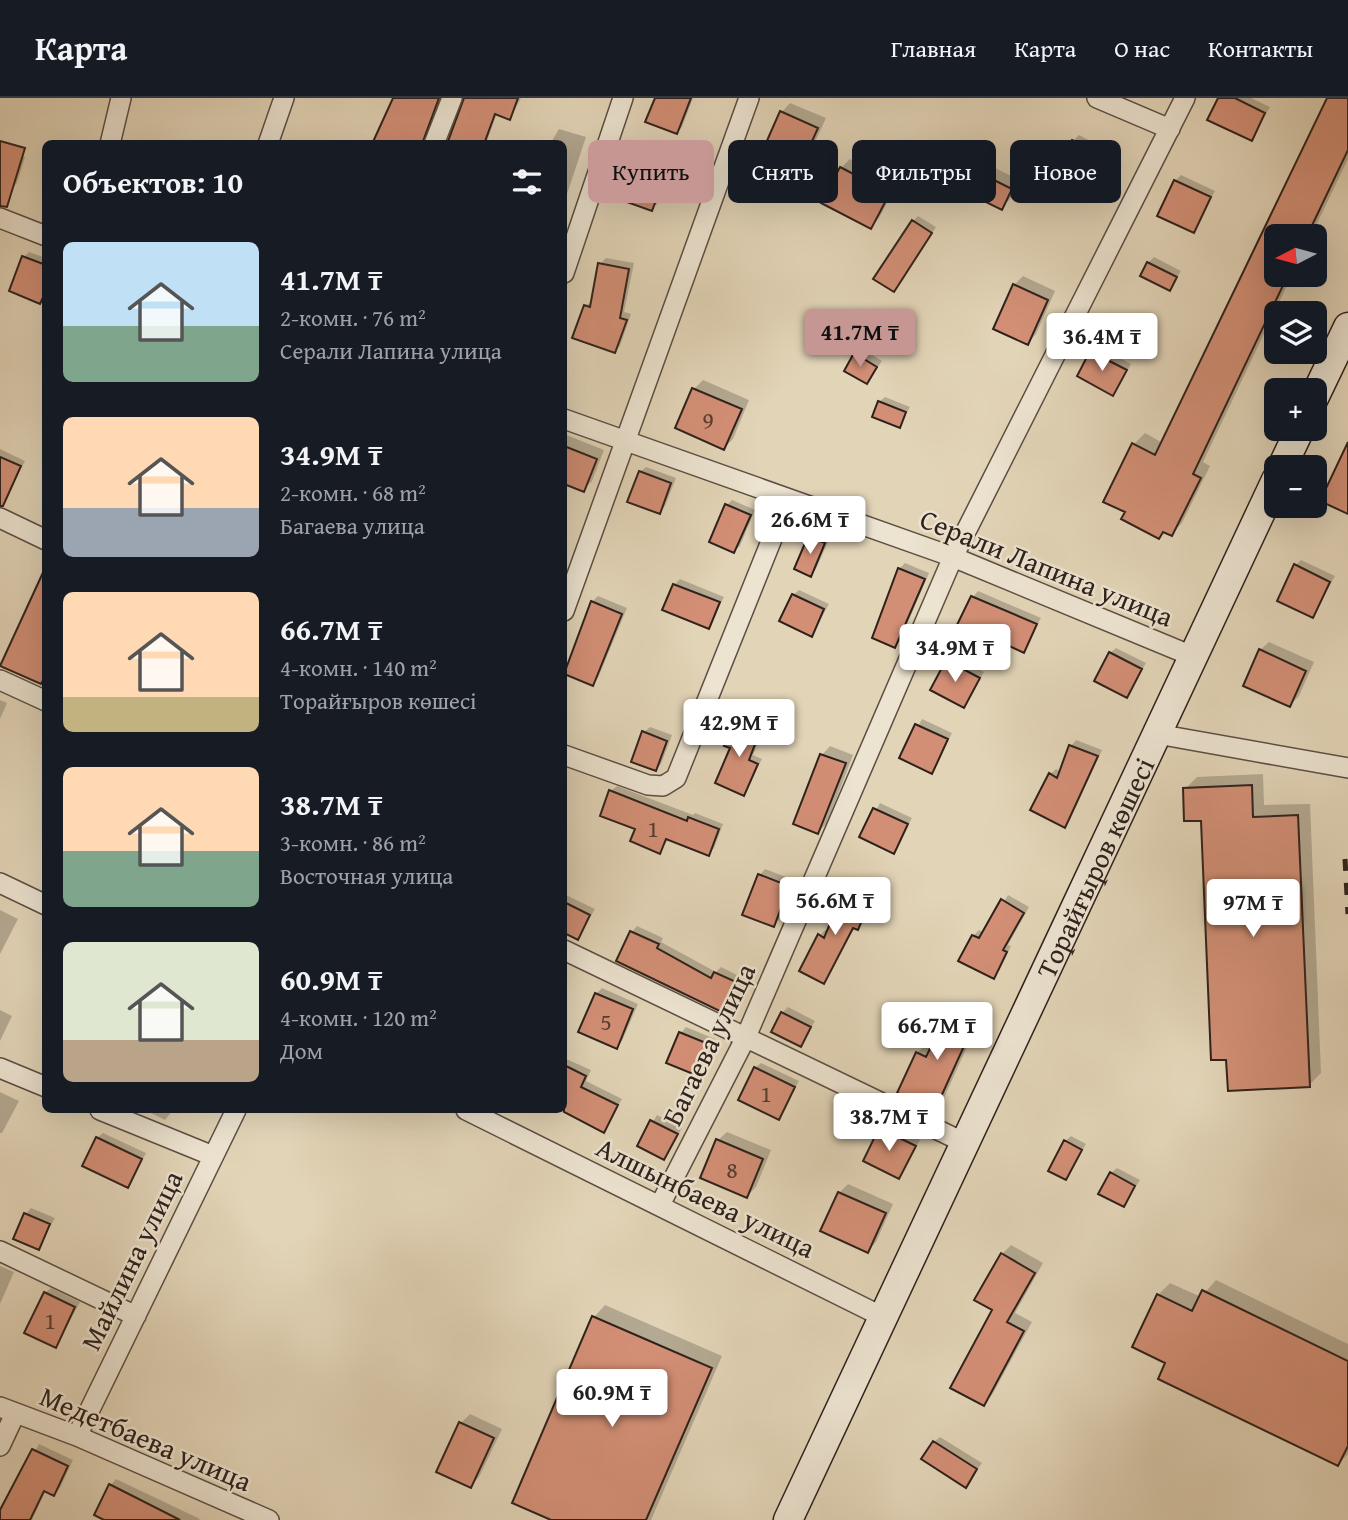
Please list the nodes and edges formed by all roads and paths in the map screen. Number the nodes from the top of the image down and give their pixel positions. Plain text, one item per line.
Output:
1 (121, 98) edge
2 (284, 98) edge
3 (452, 98) edge
4 (623, 98) edge
5 (749, 98) edge
6 (1097, 98) edge
7 (1185, 98) edge
8 (1170, 129) junction
9 (111, 140) edge
10 (269, 140) edge
11 (436, 140) edge
12 (0, 218) edge
13 (42, 234) edge
14 (567, 264) edge
15 (1348, 327) edge
16 (1324, 378) edge
17 (567, 420) edge
18 (625, 442) junction
19 (788, 499) junction
20 (1264, 505) edge
21 (0, 518) edge
22 (42, 538) edge
23 (953, 557) junction
24 (567, 603) edge
25 (1192, 656) junction
26 (0, 680) edge
27 (42, 699) edge
28 (1157, 734) junction
29 (567, 756) edge
30 (1348, 768) edge
31 (0, 883) edge
32 (42, 903) edge
33 (567, 951) edge
34 (745, 1039) junction
35 (0, 1068) edge
36 (42, 1085) edge
37 (107, 1113) edge
38 (234, 1113) edge
39 (472, 1113) edge
40 (965, 1143) junction
41 (213, 1156) junction
42 (660, 1205) junction
43 (0, 1251) edge
44 (136, 1316) junction
45 (883, 1317) junction
46 (8, 1410) edge
47 (77, 1436) junction
48 (0, 1446) edge
49 (269, 1520) edge
50 (788, 1520) edge

1 - 9 street
2 - 10 street
3 - 11 street
4 - 14 street
5 - 18 street
6 - 8 street
7 - 8 street, Багаева улица
8 - 23 street, Багаева улица
12 - 13 street
15 - 16 street
17 - 18 street, Серали Лапина улица
18 - 19 street, Серали Лапина улица
18 - 24 street
19 - 23 street, Серали Лапина улица
19 - 29 street
20 - 25 street, Торайғыров көшесі
21 - 22 street
23 - 25 street, Серали Лапина улица
23 - 34 street, Багаева улица
25 - 28 street, Торайғыров көшесі
26 - 27 street
28 - 30 street
28 - 40 street, Торайғыров көшесі
31 - 32 street
33 - 34 street
34 - 40 street
34 - 42 street, Багаева улица
35 - 36 street
37 - 41 street
38 - 41 street, Майлина улица
39 - 42 street, Алшынбаева улица
40 - 45 street, Торайғыров көшесі
41 - 44 street, Майлина улица
42 - 45 street, Алшынбаева улица
43 - 44 street
44 - 47 street, Майлина улица
45 - 50 street, Торайғыров көшесі
46 - 47 street, Медетбаева улица
46 - 48 street
47 - 49 street, Медетбаева улица

